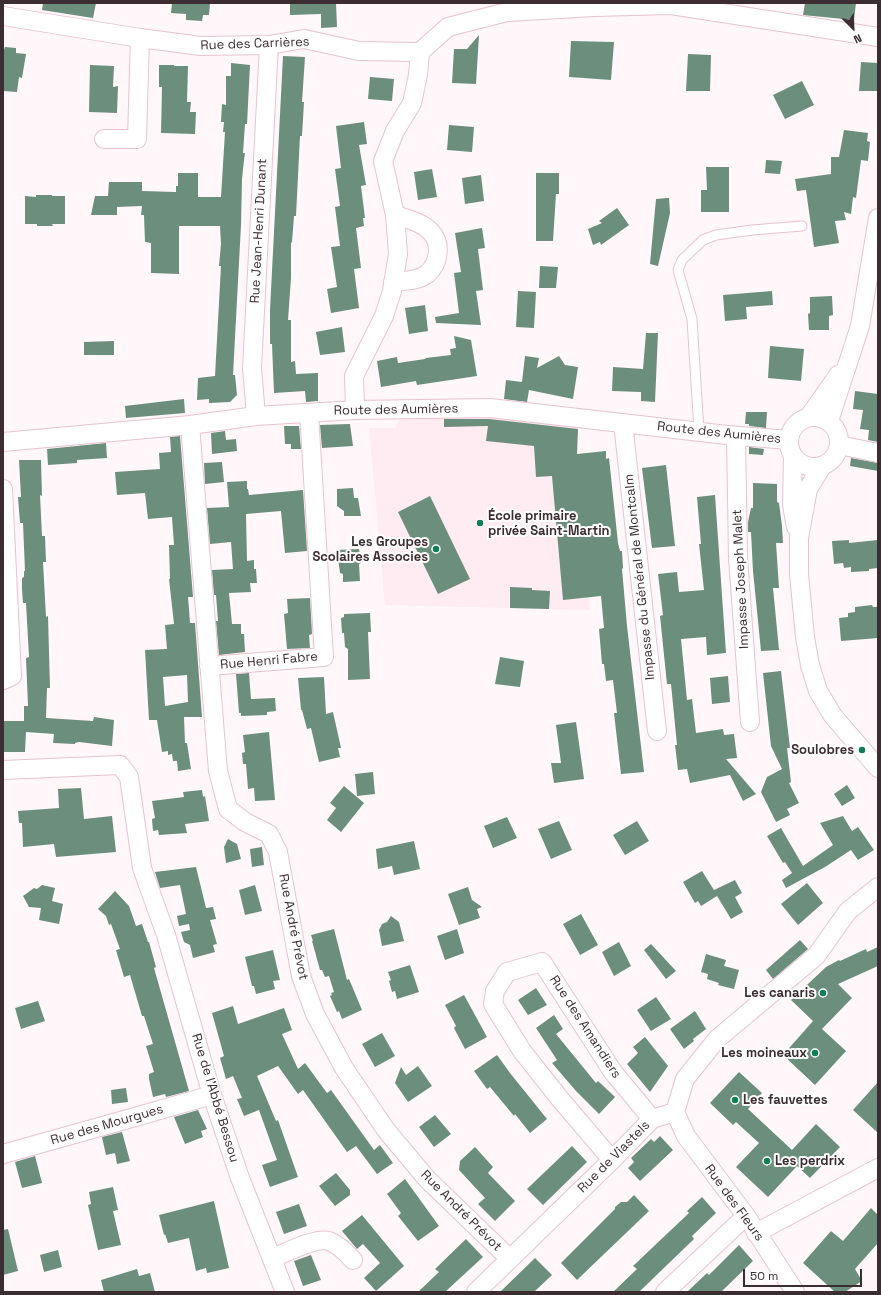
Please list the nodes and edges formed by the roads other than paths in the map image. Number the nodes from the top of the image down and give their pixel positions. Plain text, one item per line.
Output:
1 (595, 5) edge
2 (3, 16) edge
3 (878, 37) edge
4 (140, 38) junction
5 (269, 45) junction
6 (420, 52) junction
7 (104, 139) dead end
8 (395, 215) junction
9 (878, 218) edge
10 (802, 226) dead end
11 (393, 282) junction
12 (848, 360) junction
13 (355, 410) junction
14 (309, 413) junction
15 (256, 416) junction
16 (808, 418) junction
17 (829, 421) junction
18 (624, 422) junction
19 (190, 425) junction
20 (699, 431) junction
21 (736, 436) junction
22 (3, 442) edge
23 (839, 445) junction
24 (791, 447) junction
25 (878, 453) edge
26 (822, 466) junction
27 (3, 489) edge
28 (799, 538) junction
29 (209, 666) junction
30 (3, 680) edge
31 (214, 719) joint
32 (750, 722) dead end
33 (657, 730) dead end
34 (878, 768) edge
35 (3, 770) edge
36 (875, 891) edge
37 (212, 1094) junction
38 (674, 1112) junction
39 (652, 1119) junction
40 (3, 1154) edge
41 (612, 1160) junction
42 (878, 1168) edge
43 (746, 1216) junction
44 (756, 1233) junction
45 (272, 1258) junction
46 (510, 1259) junction
47 (353, 1260) dead end
48 (285, 1292) edge
49 (476, 1292) edge
50 (665, 1292) edge
51 (795, 1292) edge

1 - 3 street
1 - 6 street
2 - 4 street, Rue des Carrières
4 - 5 street, Rue des Carrières
4 - 7 street
5 - 6 street, Rue des Carrières
5 - 15 street, Rue Jean-Henri Dunant
6 - 8 street
8 - 11 street
8 - 11 street
9 - 12 street
10 - 20 lane
11 - 13 street
12 - 16 street
12 - 17 street
13 - 14 street, Route des Aumières
13 - 18 street, Route des Aumières
14 - 15 street, Route des Aumières
14 - 29 street, Rue Henri Fabre
15 - 19 street, Route des Aumières
16 - 17 street
16 - 24 street
17 - 23 street
18 - 20 street, Route des Aumières
18 - 33 street, Impasse du Général de Montcalm
19 - 22 street, Route des Aumières
19 - 29 street, Rue Henri Fabre
20 - 21 street, Route des Aumières
21 - 24 street, Route des Aumières
21 - 32 street, Impasse Joseph Malet
23 - 25 street
23 - 26 street
24 - 26 street
24 - 28 street
26 - 28 street
27 - 30 street
28 - 34 street
29 - 31 street, Rue Henri Fabre
31 - 46 street, Rue André Prévot
35 - 37 street, Rue de l'Abbé Bessou
36 - 38 street
37 - 40 street, Rue des Mourgues
37 - 45 street, Rue de l'Abbé Bessou
38 - 39 street, Rue de Viastels
38 - 43 street, Rue des Fleurs
39 - 41 street, Rue de Viastels
39 - 41 street, Rue des Amandiers
41 - 46 street, Rue de Viastels
42 - 44 street
43 - 44 street, Rue des Fleurs
43 - 50 street
44 - 51 street, Rue des Fleurs
45 - 47 street
45 - 48 street, Rue de l'Abbé Bessou
46 - 49 street, Rue de Viastels

